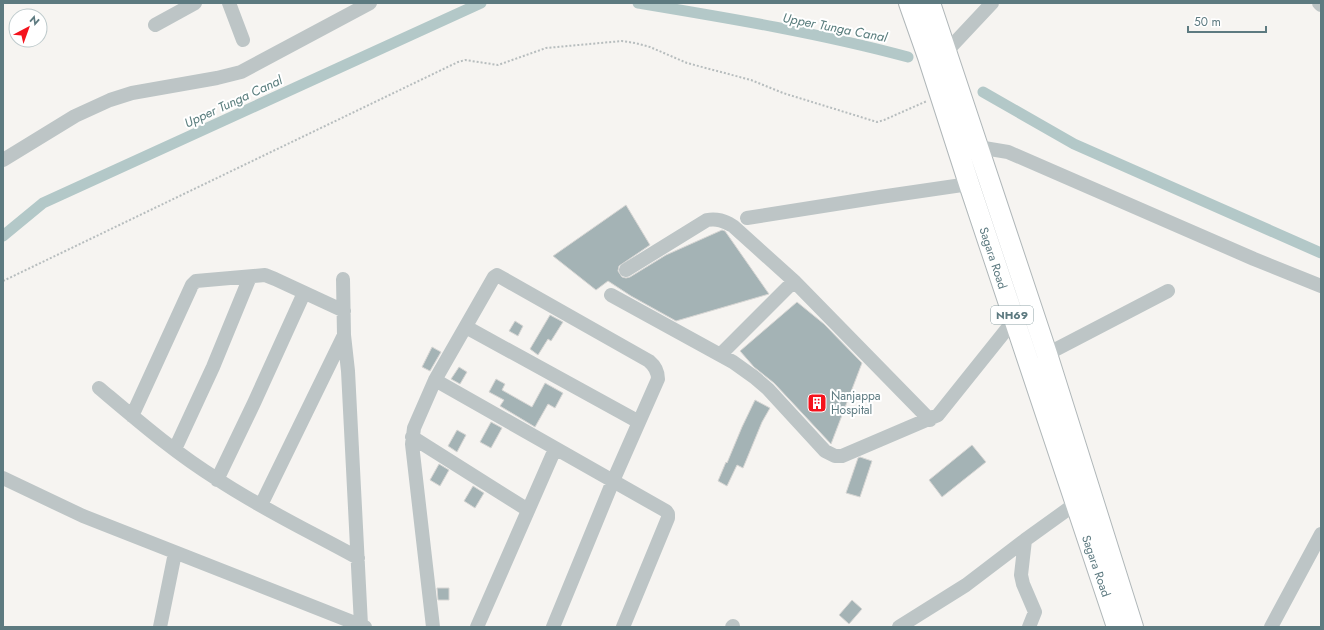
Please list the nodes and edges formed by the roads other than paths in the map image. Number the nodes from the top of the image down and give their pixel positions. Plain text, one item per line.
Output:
1 (194, 3) edge
2 (229, 3) edge
3 (370, 3) edge
4 (909, 3) edge
5 (930, 3) edge
6 (992, 3) edge
7 (1319, 3) edge
8 (1321, 5) edge
9 (155, 25) dead end
10 (242, 40) dead end
11 (937, 54) junction
12 (978, 147) junction
13 (3, 160) edge
14 (969, 184) junction
15 (748, 218) dead end
16 (626, 270) dead end
17 (250, 277) junction
18 (343, 279) dead end
19 (794, 281) junction
20 (1321, 286) edge
21 (1168, 290) dead end
22 (304, 293) junction
23 (611, 295) dead end
24 (344, 312) junction
25 (1014, 320) junction
26 (466, 327) junction
27 (344, 335) junction
28 (721, 354) junction
29 (1047, 354) junction
30 (435, 380) junction
31 (99, 388) dead end
32 (132, 416) junction
33 (930, 420) junction
34 (639, 422) junction
35 (412, 437) junction
36 (175, 449) junction
37 (555, 449) junction
38 (3, 478) edge
39 (217, 480) junction
40 (613, 481) junction
41 (1075, 504) junction
42 (261, 505) junction
43 (528, 510) junction
44 (1321, 534) edge
45 (1025, 540) junction
46 (175, 552) junction
47 (358, 558) junction
48 (162, 626) edge
49 (363, 626) edge
50 (433, 627) edge
51 (477, 627) edge
52 (553, 627) edge
53 (624, 627) edge
54 (899, 627) edge
55 (1029, 627) edge
56 (1117, 627) edge
57 (1133, 627) edge
58 (1271, 627) edge

1 - 9 street
2 - 10 street
3 - 13 street
4 - 11 highway, Sagara Road / NH69
5 - 11 highway, Sagara Road / NH69
6 - 11 street
7 - 8 street
11 - 12 highway, Sagara Road / NH69
11 - 14 highway, Sagara Road / NH69
12 - 20 street
12 - 29 highway, Sagara Road / NH69
14 - 15 street
14 - 25 highway, Sagara Road / NH69
16 - 19 street
17 - 22 street
17 - 32 street
17 - 36 street
18 - 24 street
19 - 28 street
19 - 33 street
21 - 29 street
22 - 24 street
22 - 39 street
23 - 28 street
24 - 27 street
25 - 33 street
25 - 41 highway, Sagara Road / NH69
26 - 30 street
26 - 34 street
26 - 34 street
27 - 42 street
27 - 47 street
28 - 33 street
29 - 57 highway, Sagara Road / NH69
30 - 35 street
30 - 37 street
31 - 32 street
32 - 36 street
34 - 40 street
35 - 43 street
35 - 50 street
36 - 39 street
37 - 40 street
37 - 43 street
38 - 46 street
39 - 42 street
40 - 52 street
40 - 53 street
41 - 45 street
41 - 56 highway, Sagara Road / NH69
42 - 47 street
43 - 51 street
44 - 58 street
45 - 54 street
45 - 55 street
46 - 48 street
46 - 49 street
47 - 49 street

